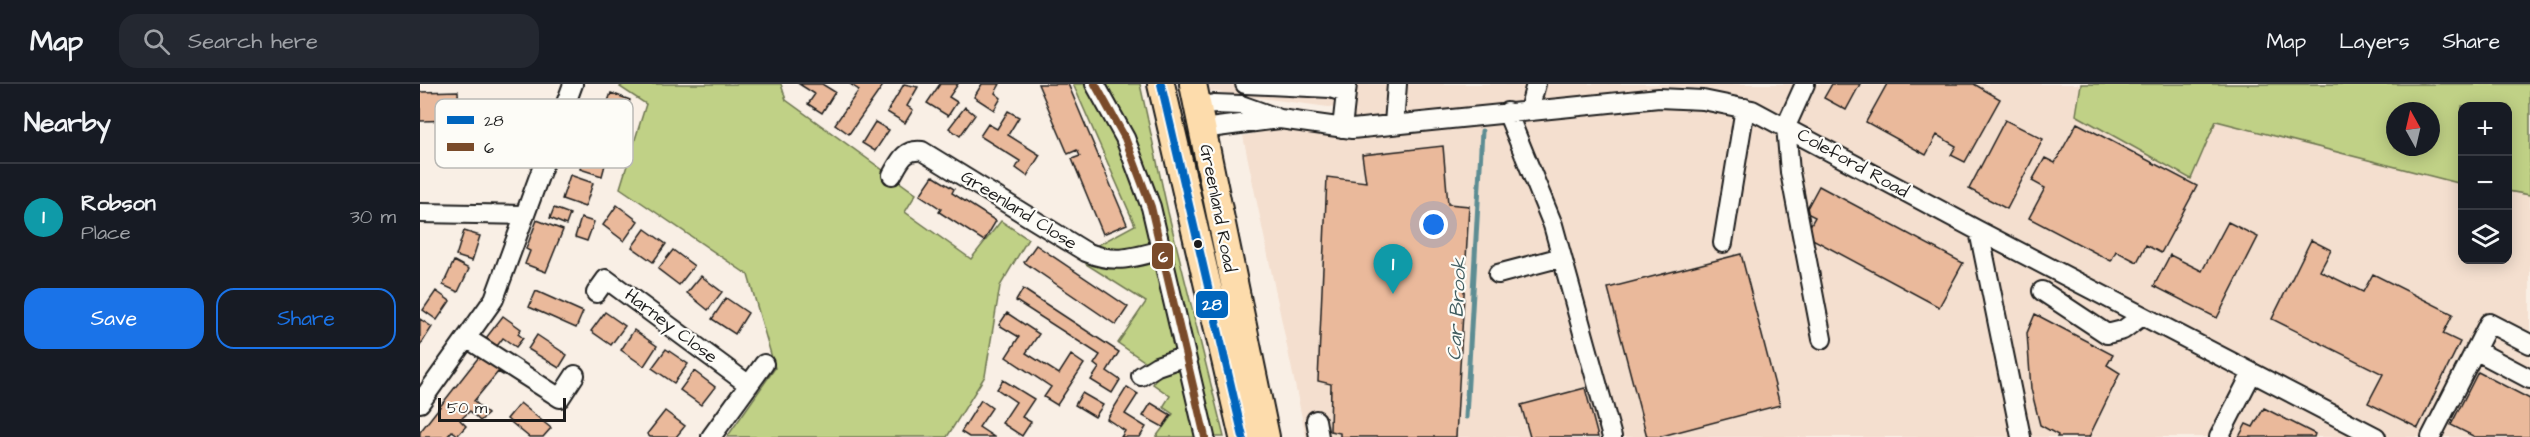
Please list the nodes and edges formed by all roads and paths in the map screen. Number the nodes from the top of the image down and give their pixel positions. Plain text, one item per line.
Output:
1 (573, 84) edge
2 (1095, 84) edge
3 (1161, 84) edge
4 (1245, 84) edge
5 (1397, 84) edge
6 (1536, 84) edge
7 (1805, 84) edge
8 (1337, 87) edge
9 (567, 99) edge
10 (1198, 107) edge
11 (1745, 108) junction
12 (1529, 110) junction
13 (1507, 112) junction
14 (1170, 124) junction
15 (1394, 124) junction
16 (1786, 126) junction
17 (1341, 128) junction
18 (542, 168) edge
19 (892, 175) dead end
20 (420, 213) edge
21 (525, 214) junction
22 (1979, 231) junction
23 (1723, 243) dead end
24 (1162, 250) junction
25 (1562, 257) junction
26 (1498, 274) dead end
27 (2042, 291) dead end
28 (596, 293) dead end
29 (2142, 316) junction
30 (468, 339) junction
31 (1822, 339) dead end
32 (2530, 344) edge
33 (2475, 350) junction
34 (1186, 356) junction
35 (764, 364) dead end
36 (2252, 373) junction
37 (575, 375) dead end
38 (1141, 376) dead end
39 (2530, 379) edge
40 (749, 385) junction
41 (420, 403) edge
42 (711, 437) edge
43 (1205, 437) edge
44 (1243, 437) edge
45 (1266, 437) edge
46 (1612, 437) edge
47 (2021, 437) edge
48 (2219, 437) edge
49 (2376, 437) edge
50 (2431, 437) edge

1 - 9 street
2 - 24 street
3 - 14 highway, Greenland Road
4 - 8 street
5 - 15 street
6 - 12 street
7 - 16 street
8 - 17 street
10 - 14 highway
10 - 17 street, Coleford Road
10 - 45 highway, Greenland Road
11 - 12 street, Coleford Road
11 - 16 street, Coleford Road
11 - 23 street
12 - 13 street, Coleford Road
13 - 15 street, Coleford Road
13 - 25 street
14 - 44 highway, Greenland Road
15 - 17 street, Coleford Road
16 - 22 street, Coleford Road
16 - 31 street
18 - 21 street
19 - 24 street, Greenland Close
20 - 21 street
21 - 30 street
22 - 29 street, Coleford Road
22 - 47 street
24 - 34 street
25 - 26 street
25 - 46 street
27 - 29 street
28 - 40 street, Harney Close
29 - 36 street, Coleford Road
30 - 37 street
30 - 41 street
32 - 33 street
33 - 39 street
33 - 50 street
34 - 38 street
34 - 43 street
35 - 40 street
36 - 48 street
36 - 49 street, Coleford Road
40 - 42 street

